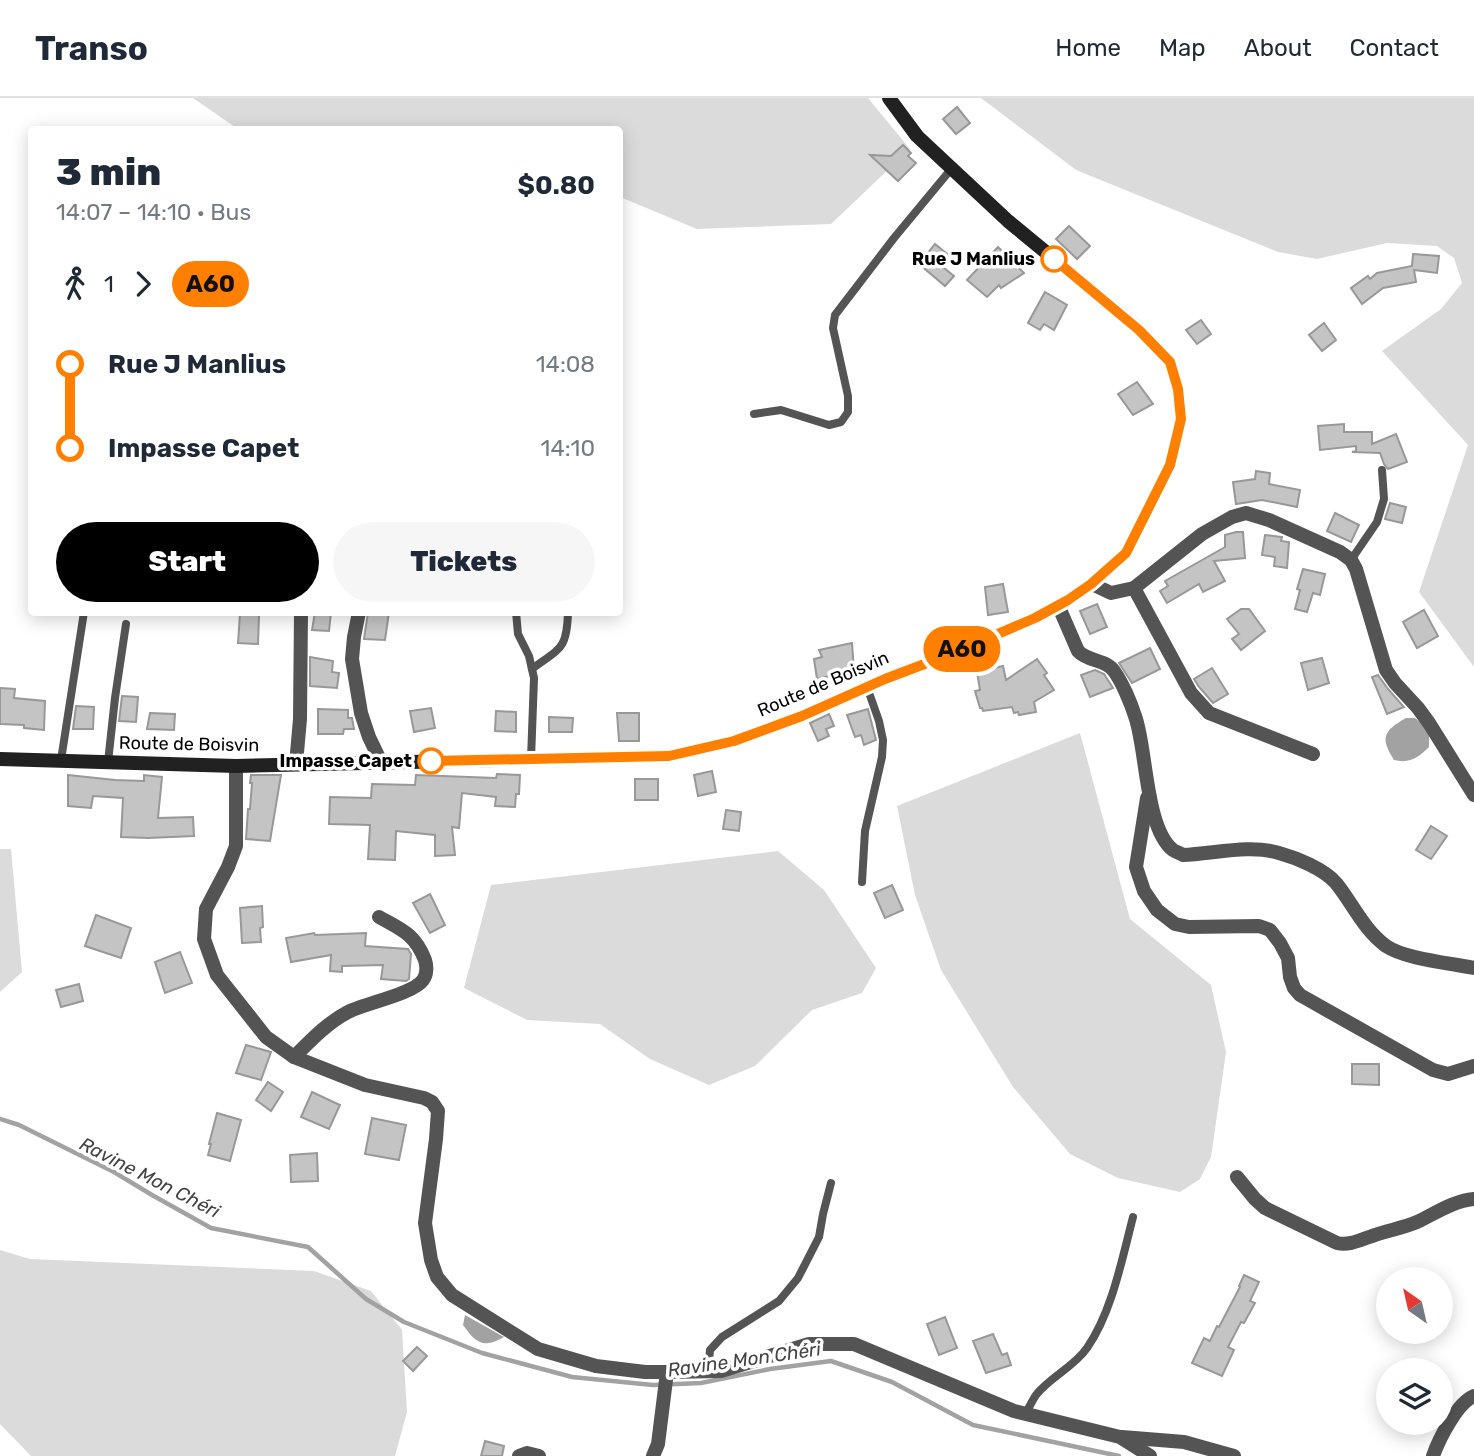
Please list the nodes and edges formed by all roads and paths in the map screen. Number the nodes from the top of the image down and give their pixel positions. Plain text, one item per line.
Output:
1 (889, 98) edge
2 (952, 168) junction
3 (754, 414) dead end
4 (1382, 470) dead end
5 (1351, 560) junction
6 (1091, 584) junction
7 (1134, 588) junction
8 (1058, 605) junction
9 (83, 616) edge
10 (301, 616) edge
11 (358, 616) edge
12 (516, 616) edge
13 (568, 616) edge
14 (126, 624) dead end
15 (532, 669) junction
16 (867, 687) junction
17 (1313, 754) dead end
18 (0, 759) edge
19 (531, 759) junction
20 (61, 760) junction
21 (108, 762) junction
22 (381, 762) junction
23 (296, 764) junction
24 (236, 766) junction
25 (1149, 786) junction
26 (1474, 795) edge
27 (862, 882) dead end
28 (379, 917) dead end
29 (1474, 968) edge
30 (294, 1057) junction
31 (1474, 1066) edge
32 (1237, 1177) dead end
33 (831, 1183) dead end
34 (1474, 1199) edge
35 (1133, 1217) dead end
36 (708, 1371) junction
37 (667, 1372) junction
38 (1474, 1396) edge
39 (1026, 1414) junction
40 (1120, 1437) junction
41 (519, 1456) edge
42 (539, 1456) edge
43 (653, 1456) edge
44 (1150, 1456) edge
45 (1234, 1456) edge
46 (1433, 1456) edge

1 - 2 main road, Route de Boisvin
2 - 3 lane
2 - 6 main road, Route de Boisvin
4 - 5 lane
5 - 7 street
5 - 26 street
6 - 7 street
6 - 8 main road, Route de Boisvin
7 - 17 street
8 - 16 main road, Route de Boisvin
8 - 25 street
9 - 20 lane
10 - 23 street
11 - 22 street
12 - 15 lane
13 - 15 lane
14 - 21 lane
15 - 19 lane
16 - 19 main road, Route de Boisvin
16 - 27 lane
18 - 20 main road, Route de Boisvin
19 - 22 main road, Route de Boisvin
20 - 21 main road, Route de Boisvin
21 - 24 main road, Route de Boisvin
22 - 23 main road, Route de Boisvin
23 - 24 main road, Route de Boisvin
24 - 30 street
25 - 29 street
25 - 31 street
28 - 30 street
30 - 37 street
32 - 34 street
33 - 36 lane
35 - 39 lane
36 - 37 street
36 - 39 street
37 - 43 street
38 - 46 street
39 - 40 street
40 - 44 street
40 - 45 street
41 - 42 street

